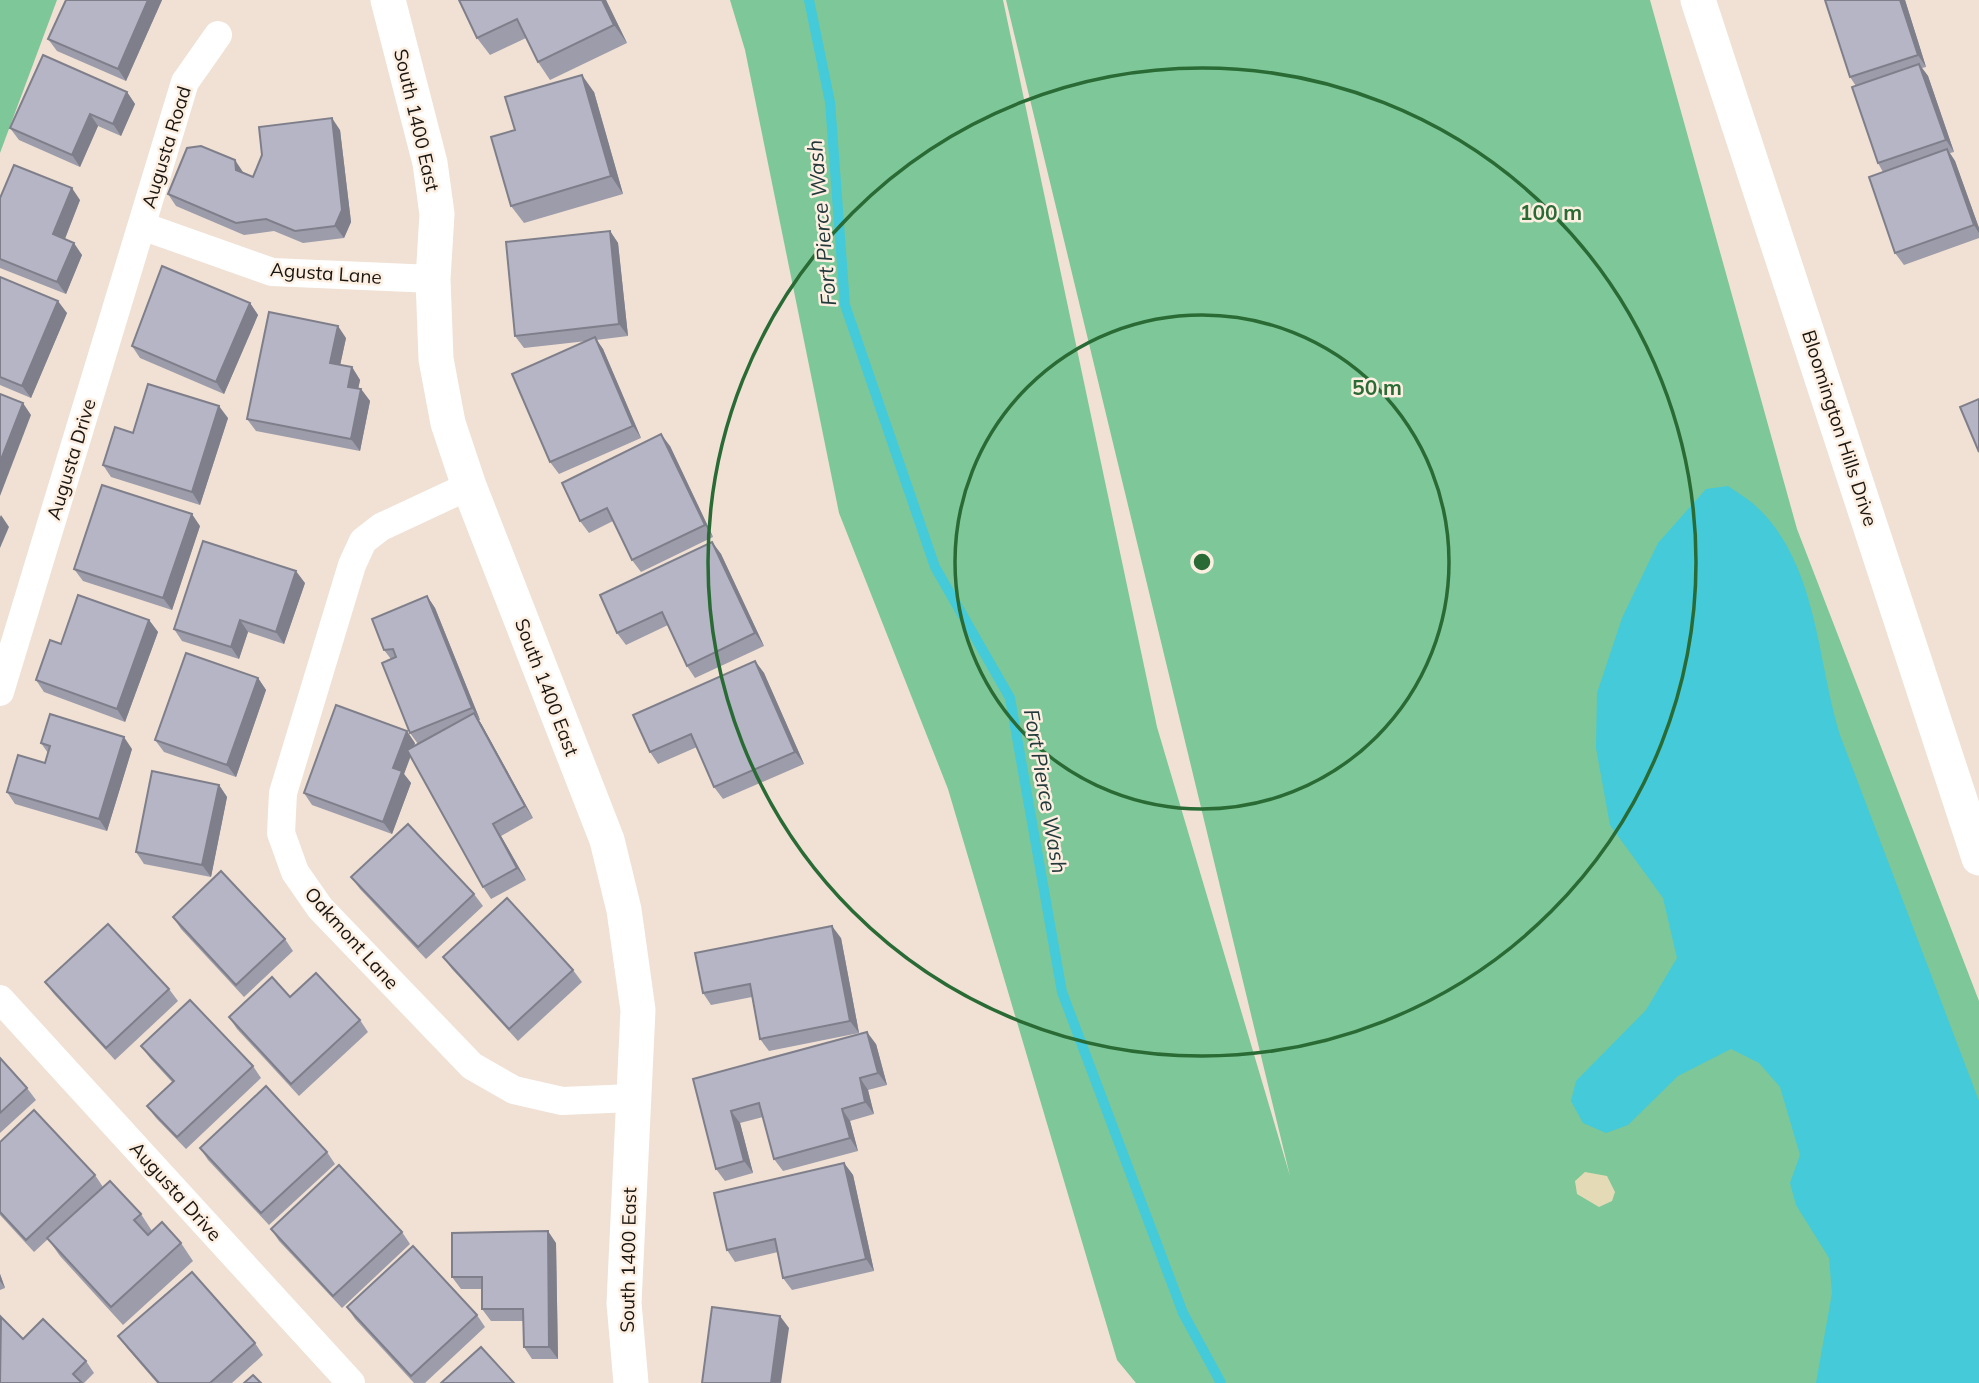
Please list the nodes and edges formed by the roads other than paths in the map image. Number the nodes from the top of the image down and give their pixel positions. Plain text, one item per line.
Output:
1 (388, 0) edge
2 (1698, 0) edge
3 (218, 34) dead end
4 (142, 226) junction
5 (433, 279) junction
6 (468, 486) junction
7 (0, 692) edge
8 (1979, 858) edge
9 (0, 999) edge
10 (632, 1098) junction
11 (351, 1383) edge
12 (631, 1383) edge

1 - 5 street, South 1400 East
2 - 8 street, Bloomington Hills Drive
3 - 4 street, Augusta Road
4 - 5 street, Agusta Lane
4 - 7 street, Augusta Drive
5 - 6 street, South 1400 East
6 - 10 street, South 1400 East
6 - 10 street, Oakmont Lane
9 - 11 street, Augusta Drive
10 - 12 street, South 1400 East

